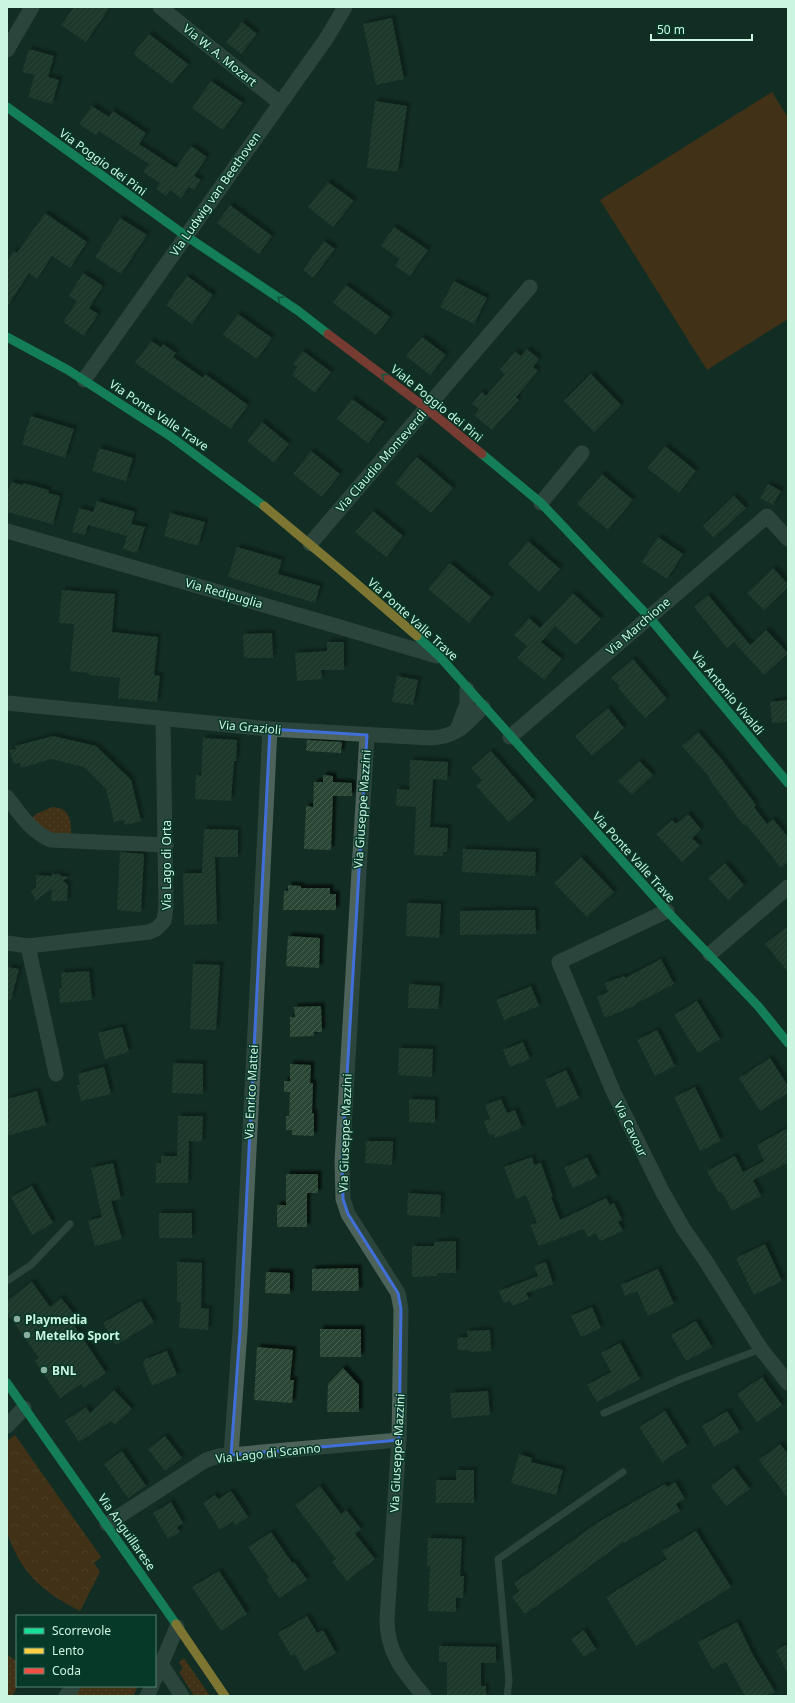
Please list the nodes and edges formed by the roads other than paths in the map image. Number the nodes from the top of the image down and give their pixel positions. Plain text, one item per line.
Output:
1 (32, 7) edge
2 (160, 7) edge
3 (345, 7) edge
4 (7, 50) edge
5 (280, 103) junction
6 (7, 107) edge
7 (186, 236) junction
8 (530, 287) dead end
9 (7, 337) edge
10 (84, 380) junction
11 (426, 408) junction
12 (582, 453) dead end
13 (541, 504) junction
14 (7, 531) edge
15 (788, 539) edge
16 (310, 544) junction
17 (649, 617) junction
18 (440, 657) junction
19 (467, 689) junction
20 (7, 703) edge
21 (483, 707) junction
22 (163, 718) junction
23 (270, 729) junction
24 (456, 733) junction
25 (367, 734) junction
26 (510, 737) junction
27 (788, 783) edge
28 (7, 797) edge
29 (166, 845) junction
30 (788, 887) edge
31 (667, 911) junction
32 (7, 943) edge
33 (28, 946) junction
34 (710, 954) junction
35 (788, 1043) edge
36 (56, 1074) dead end
37 (70, 1224) dead end
38 (7, 1281) edge
39 (761, 1349) junction
40 (7, 1383) edge
41 (788, 1383) edge
42 (24, 1408) junction
43 (604, 1413) dead end
44 (7, 1426) edge
45 (399, 1440) junction
46 (230, 1455) junction
47 (623, 1472) dead end
48 (107, 1524) junction
49 (177, 1627) junction
50 (161, 1664) junction
51 (156, 1676) edge
52 (72, 1687) edge
53 (152, 1687) edge
54 (66, 1696) edge
55 (147, 1696) edge
56 (182, 1696) edge
57 (225, 1696) edge
58 (424, 1696) edge
59 (506, 1696) edge

1 - 4 street
2 - 5 street, Via W. A. Mozart
3 - 5 street, Via Ludwig van Beethoven
5 - 7 street, Via Ludwig van Beethoven
6 - 7 street, Via Poggio dei Pini
7 - 10 street, Via Ludwig van Beethoven
11 -> 7 street, Viale Poggio dei Pini
8 - 11 street, Via Claudio Monteverdi
9 - 10 street, Via Ponte Valle Trave
10 - 16 street, Via Ponte Valle Trave
11 - 13 street, Viale Poggio dei Pini
11 - 16 street, Via Claudio Monteverdi
12 - 13 street
13 - 17 street, Viale Poggio dei Pini
14 - 18 street, Via Redipuglia
15 - 17 street, Via Marchione
16 - 18 street, Via Ponte Valle Trave
17 - 26 street, Via Marchione
17 - 27 street, Via Antonio Vivaldi
18 - 19 street, Via Ponte Valle Trave
19 - 21 street, Via Ponte Valle Trave
19 - 24 street
20 - 22 street, Via Grazioli
21 - 24 street
21 - 26 street, Via Ponte Valle Trave
22 - 23 street, Via Grazioli
22 - 29 street, Via Lago di Orta
23 - 25 street, Via Grazioli
23 - 46 street, Via Enrico Mattei
24 - 25 street, Via Grazioli
25 - 45 street, Via Giuseppe Mazzini
26 - 31 street, Via Ponte Valle Trave
28 - 29 street
29 - 33 street, Via Lago di Orta
30 - 34 street
31 - 34 street, Via Ponte Valle Trave
31 - 39 street, Via Cavour
32 - 33 street, Via Lago di Orta
33 - 36 street
34 - 35 street, Via Ponte Valle Trave
37 - 38 lane
39 - 41 street, Via Cavour
39 - 43 lane
40 - 42 street, Via Anguillarese
42 - 44 street
42 - 48 street, Via Anguillarese
45 - 46 street, Via Lago di Scanno
45 - 58 street, Via Giuseppe Mazzini
46 - 48 street, Via Lago di Scanno
47 - 59 lane
48 - 49 street, Via Anguillarese
49 - 50 street
49 - 57 street, Via Anguillarese
50 - 51 street
50 - 56 street
52 - 54 street
53 - 55 street

